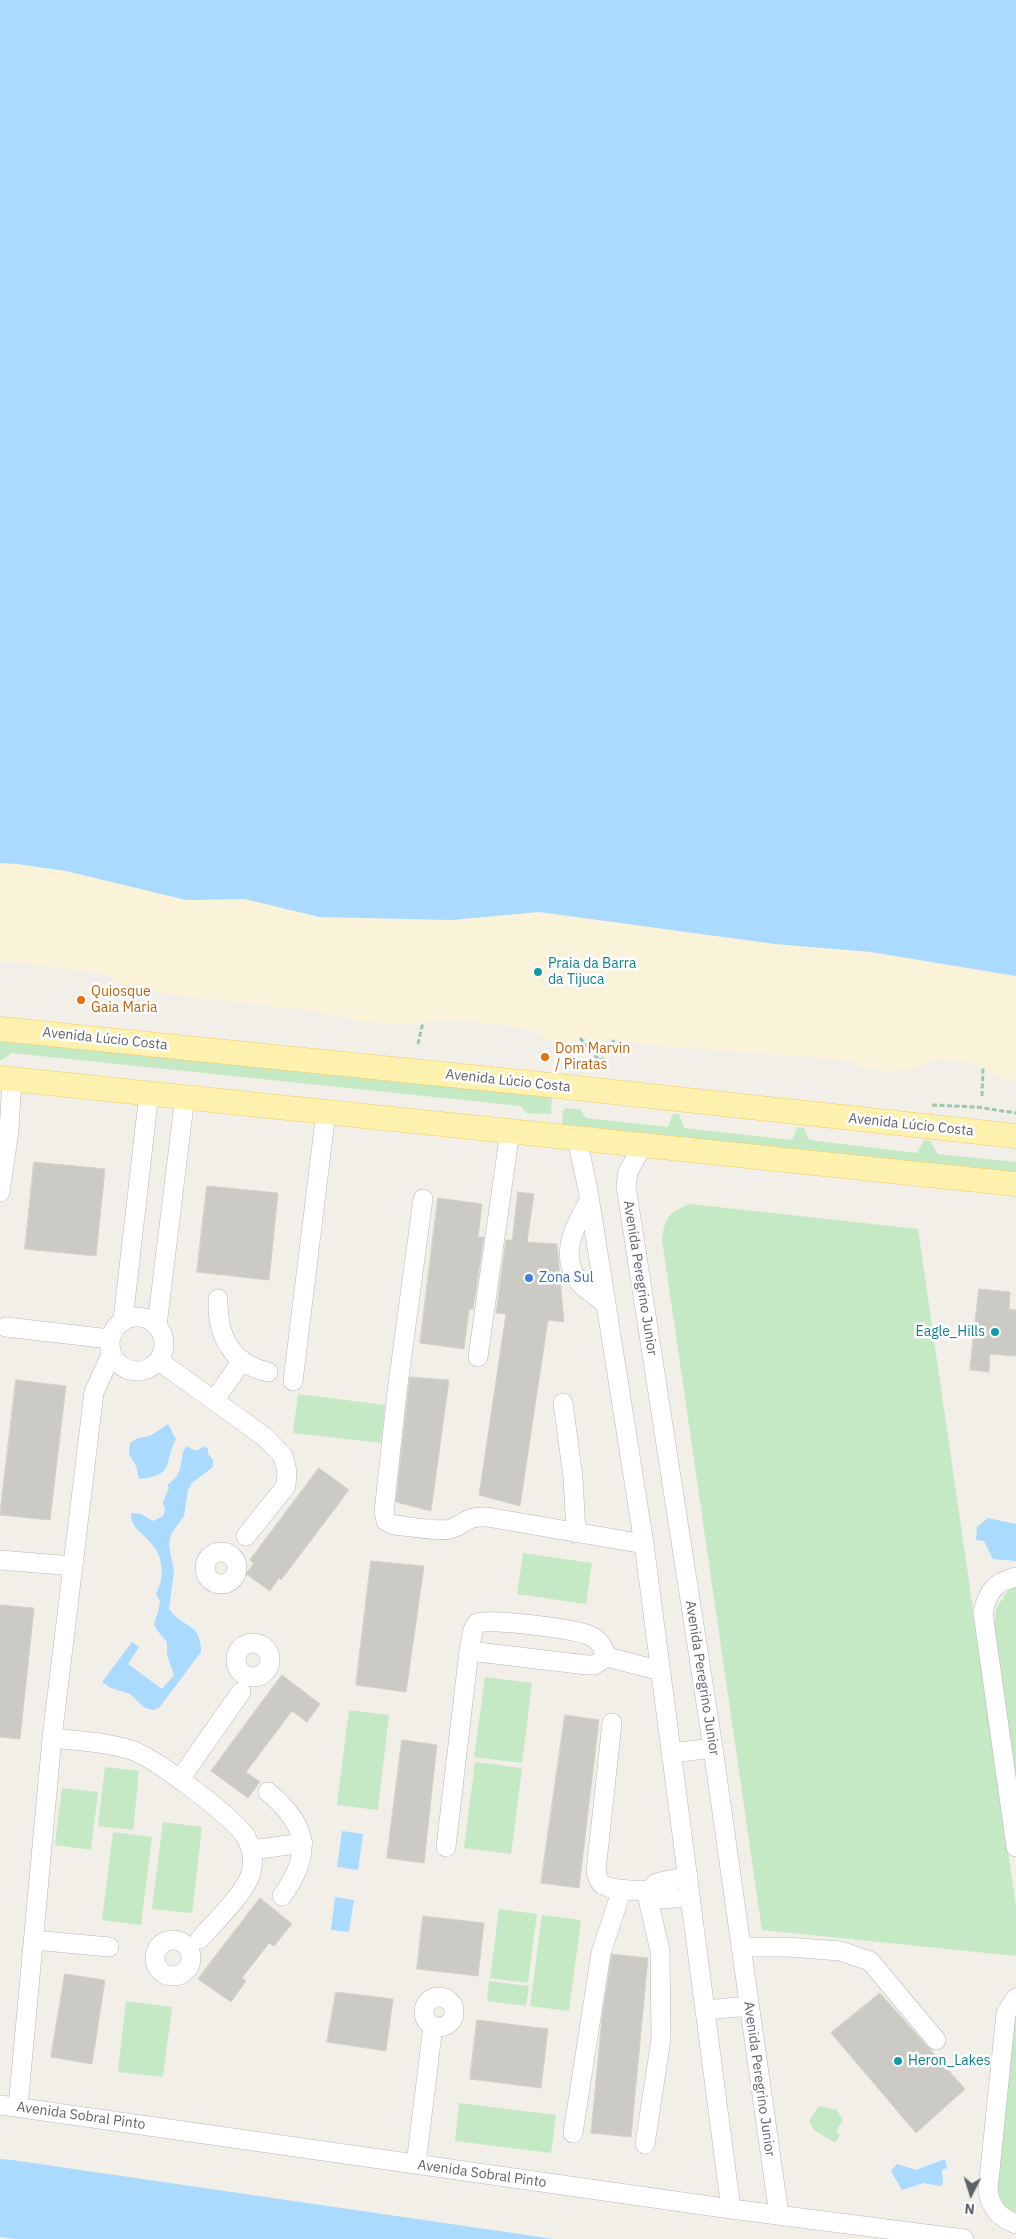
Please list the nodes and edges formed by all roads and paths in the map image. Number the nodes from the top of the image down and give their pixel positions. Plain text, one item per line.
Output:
1 (423, 1022) dead end
2 (0, 1029) edge
3 (580, 1038) dead end
4 (614, 1040) dead end
5 (418, 1044) dead end
6 (983, 1068) dead end
7 (6, 1079) edge
8 (149, 1093) junction
9 (184, 1096) junction
10 (982, 1096) dead end
11 (326, 1112) junction
12 (510, 1131) junction
13 (1016, 1136) edge
14 (577, 1139) junction
15 (643, 1145) junction
16 (1016, 1184) edge
17 (0, 1192) edge
18 (423, 1199) dead end
19 (589, 1201) junction
20 (218, 1299) dead end
21 (605, 1302) junction
22 (123, 1320) junction
23 (157, 1325) junction
24 (6, 1327) dead end
25 (110, 1347) junction
26 (478, 1357) dead end
27 (159, 1361) junction
28 (242, 1361) junction
29 (268, 1372) dead end
30 (292, 1381) dead end
31 (215, 1400) junction
32 (563, 1403) dead end
33 (576, 1533) junction
34 (644, 1544) junction
35 (229, 1557) dead end
36 (0, 1560) edge
37 (73, 1566) junction
38 (1016, 1577) edge
39 (469, 1651) junction
40 (607, 1657) junction
41 (661, 1670) junction
42 (251, 1675) dead end
43 (612, 1723) dead end
44 (52, 1738) junction
45 (713, 1748) junction
46 (672, 1753) junction
47 (180, 1779) junction
48 (268, 1792) dead end
49 (303, 1843) junction
50 (446, 1847) dead end
51 (1016, 1847) edge
52 (252, 1850) junction
53 (688, 1876) junction
54 (622, 1889) junction
55 (649, 1890) junction
56 (282, 1896) dead end
57 (690, 1896) junction
58 (200, 1939) junction
59 (34, 1940) junction
60 (178, 1940) junction
61 (108, 1947) dead end
62 (741, 1947) junction
63 (191, 1959) junction
64 (1016, 1998) edge
65 (749, 2006) junction
66 (705, 2010) junction
67 (936, 2040) dead end
68 (9, 2106) edge
69 (573, 2133) dead end
70 (645, 2144) dead end
71 (420, 2165) junction
72 (731, 2209) junction
73 (779, 2215) junction
74 (1016, 2224) edge
75 (964, 2239) edge

1 - 5 path
2 - 13 main road, Avenida Lúcio Costa
3 - 4 path
6 - 10 path
7 - 8 main road
7 - 17 street
8 - 9 main road
8 - 22 street
9 - 11 main road
9 - 23 street
11 - 12 main road
11 - 30 street
12 - 14 main road
12 - 26 street
14 - 15 main road
14 - 19 street
15 - 16 main road
15 - 45 street, Avenida Peregrino Junior
18 - 33 street
19 - 21 street
19 - 21 street
20 - 28 street
21 - 34 street
22 - 23 street
22 - 25 street
23 - 27 street
24 - 25 street
25 - 27 street
25 - 37 street
27 - 31 street
28 - 29 street
28 - 31 street
31 - 35 street
32 - 33 street
33 - 34 street
34 - 41 street
36 - 37 street
37 - 44 street
38 - 51 street
39 - 40 street
39 - 40 street
39 - 50 street
40 - 41 street
41 - 46 street
42 - 47 street
43 - 54 street
44 - 47 street
44 - 59 street
45 - 46 street
45 - 62 street, Avenida Peregrino Junior
46 - 53 street
47 - 52 street
48 - 49 street
49 - 52 street
49 - 56 street
52 - 58 street
53 - 55 street
53 - 57 street
54 - 55 street
54 - 69 street
55 - 57 street
55 - 70 street
57 - 66 street
58 - 60 street
58 - 63 street
59 - 61 street
59 - 68 street
60 - 63 street
60 - 63 street
62 - 65 street, Avenida Peregrino Junior
62 - 67 street
64 - 74 street
65 - 66 street
65 - 73 street, Avenida Peregrino Junior
66 - 72 street
68 - 71 street, Avenida Sobral Pinto
71 - 71 street
71 - 72 street, Avenida Sobral Pinto
72 - 73 street, Avenida Sobral Pinto
73 - 75 street, Avenida Sobral Pinto

